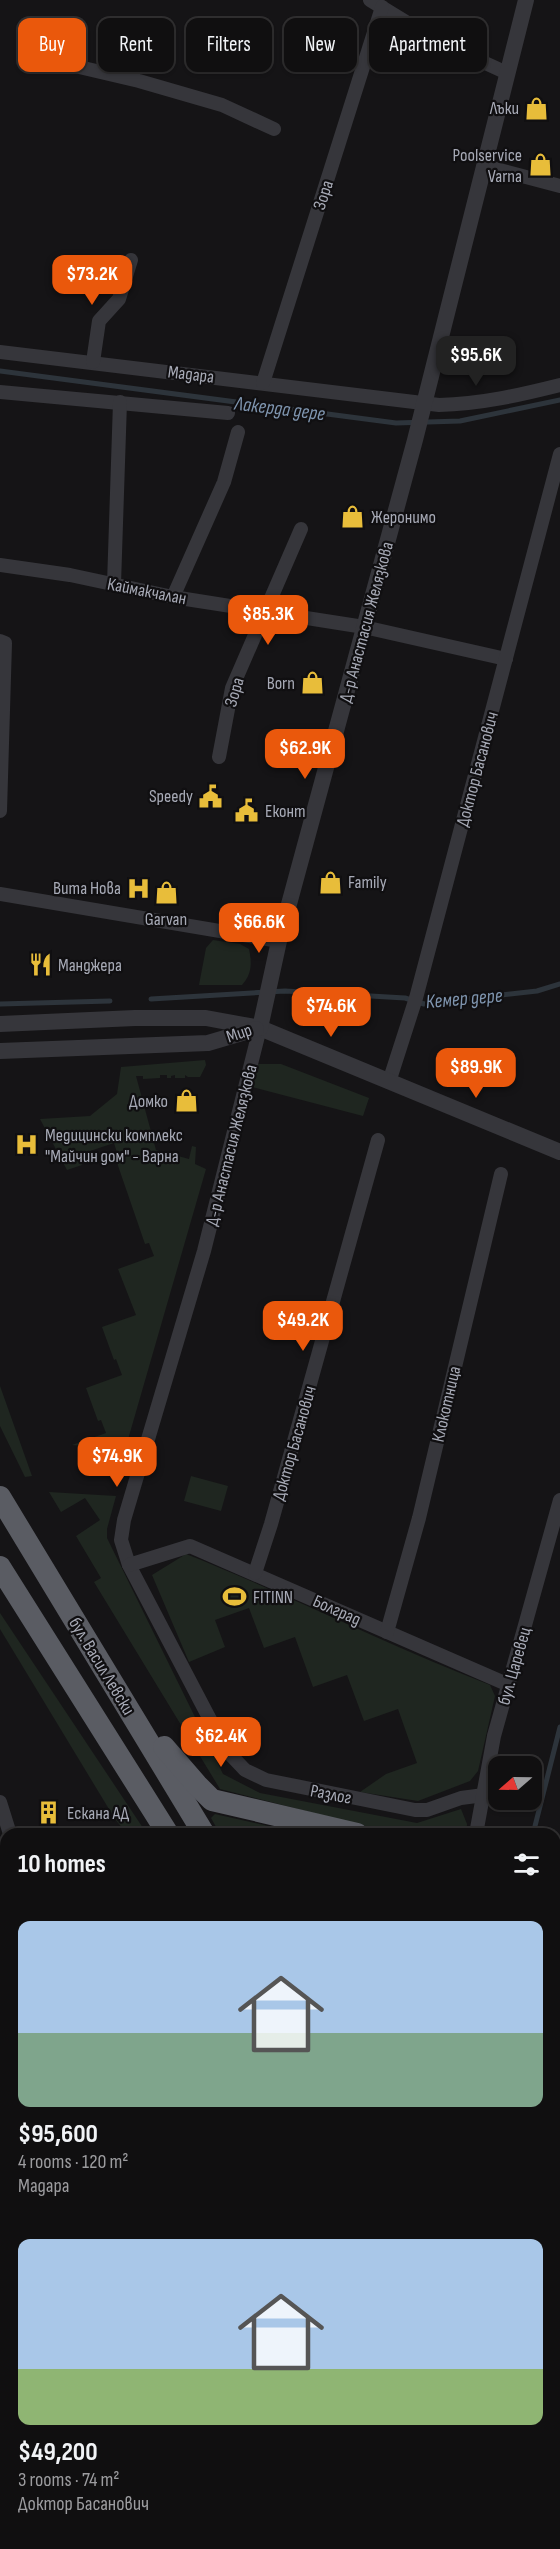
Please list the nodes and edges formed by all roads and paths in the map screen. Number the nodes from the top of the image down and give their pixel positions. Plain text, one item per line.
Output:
1 (526, 0) edge
2 (376, 4) edge
3 (86, 69) edge
4 (507, 73) junction
5 (274, 129) dead end
6 (484, 166) junction
7 (560, 186) edge
8 (131, 260) dead end
9 (0, 352) edge
10 (93, 362) junction
11 (263, 383) junction
12 (560, 386) edge
13 (0, 392) edge
14 (120, 402) junction
15 (422, 405) junction
16 (228, 413) dead end
17 (238, 432) dead end
18 (560, 458) edge
19 (301, 529) dead end
20 (0, 565) edge
21 (114, 584) junction
22 (173, 597) junction
23 (267, 611) junction
24 (364, 627) junction
25 (0, 641) edge
26 (506, 659) junction
27 (219, 758) dead end
28 (0, 811) edge
29 (0, 894) edge
30 (279, 941) junction
31 (0, 1024) edge
32 (260, 1028) junction
33 (0, 1051) edge
34 (389, 1082) junction
35 (378, 1140) dead end
36 (560, 1152) edge
37 (501, 1174) dead end
38 (0, 1478) edge
39 (0, 1497) edge
40 (560, 1500) edge
41 (124, 1520) joint
42 (26, 1540) junction
43 (129, 1565) junction
44 (0, 1567) edge
45 (255, 1573) junction
46 (387, 1632) junction
47 (509, 1685) junction
48 (120, 1695) junction
49 (484, 1795) junction
50 (0, 1802) edge
51 (8, 1828) edge
52 (164, 1828) edge
53 (200, 1828) edge
54 (331, 1828) edge
55 (477, 1828) edge

1 - 4 street, Д-р Анастасия Желязкова
2 - 4 street
2 - 11 street, Зора
3 - 5 street
4 - 6 street, Д-р Анастасия Желязкова
6 - 7 street
6 - 15 street, Д-р Анастасия Желязкова
8 - 10 street
9 - 10 street, Мадара
10 - 11 street, Мадара
11 - 15 street, Мадара
12 - 15 street, Мадара
13 - 14 street, Мадара
14 - 16 street, Мадара
14 - 21 street
15 - 24 street, Д-р Анастасия Желязкова
17 - 22 street
18 - 26 street, Доктор Басанович
19 - 23 street, Зора
20 - 21 street, Каймакчалан
21 - 22 street, Каймакчалан
22 - 23 street, Каймакчалан
23 - 24 street, Каймакчалан
23 - 27 street, Зора
24 - 26 street, Каймакчалан
24 - 30 street, Д-р Анастасия Желязкова
25 - 28 street
26 - 34 street, Доктор Басанович
29 - 30 street
30 - 32 street, Д-р Анастасия Желязкова
31 - 32 street, Мир
32 - 33 street, Мир
32 - 34 street
32 - 41 street, Д-р Анастасия Желязкова
34 - 36 street
35 - 45 street, Доктор Басанович
37 - 46 street, Клокотница
38 - 42 highway
39 - 42 highway, бул. Васил Левски
40 - 47 street, бул. Царевец
41 - 43 street, Разлог
42 - 48 highway, бул. Васил Левски
43 - 45 street, Болград
43 - 49 street, Разлог
44 - 52 highway, бул. Васил Левски
45 - 46 street, Болград
46 - 47 street, Болград
47 - 49 street, бул. Царевец
48 - 53 highway, бул. Васил Левски
48 - 54 highway
49 - 55 street, бул. Царевец
50 - 51 street

